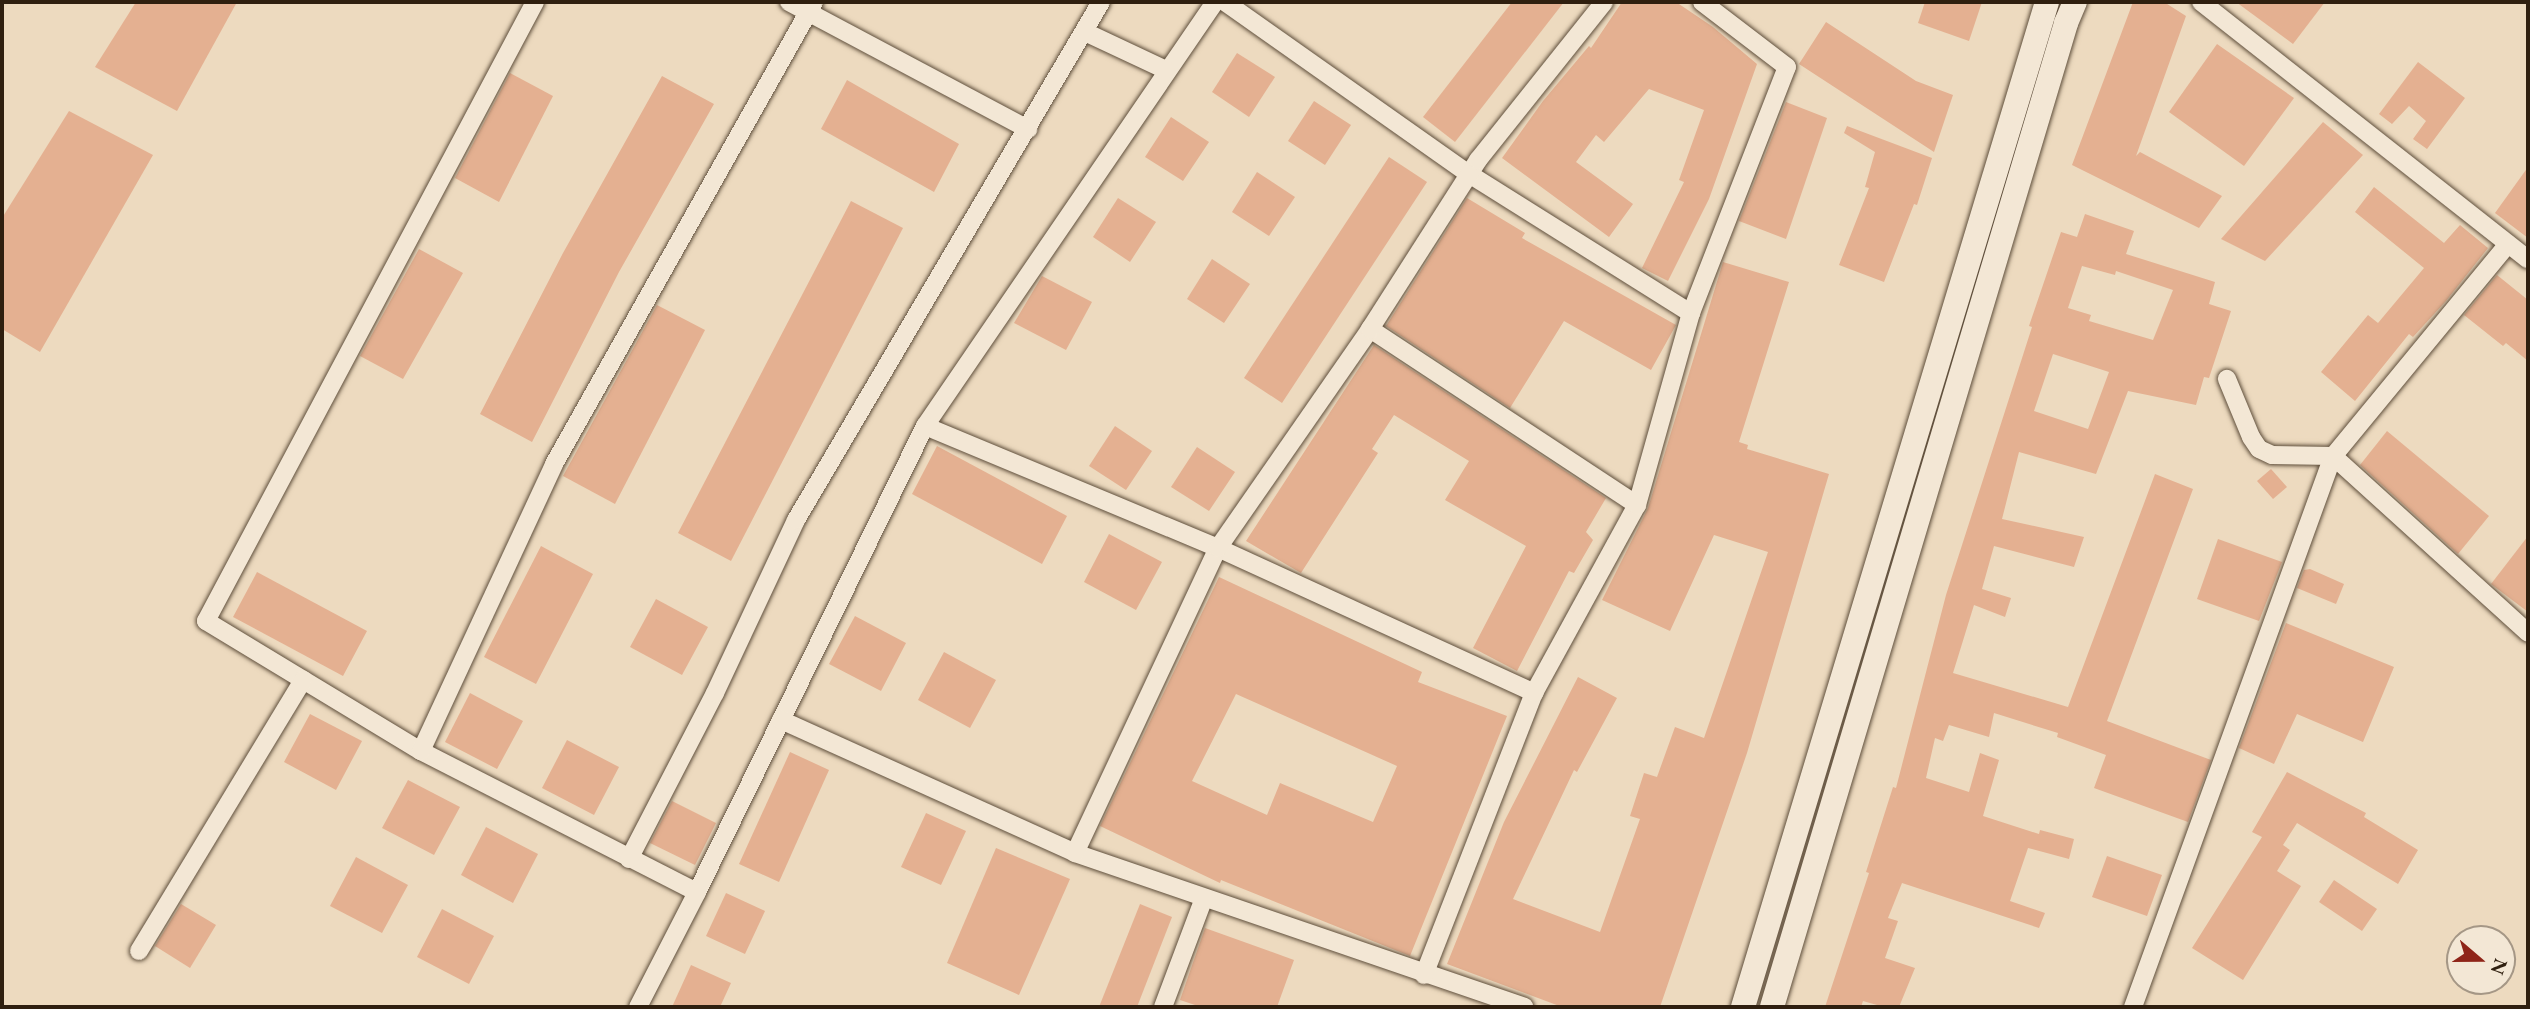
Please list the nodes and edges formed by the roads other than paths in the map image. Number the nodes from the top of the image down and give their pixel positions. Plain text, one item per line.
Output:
1 (535, 2) edge
2 (789, 2) edge
3 (1101, 2) edge
4 (1215, 2) edge
5 (1225, 2) edge
6 (1604, 2) edge
7 (1702, 2) edge
8 (2047, 2) edge
9 (2075, 2) edge
10 (2201, 2) edge
11 (811, 7) edge
12 (1085, 32) junction
13 (1166, 70) junction
14 (1028, 129) junction
15 (1469, 174) junction
16 (2508, 244) junction
17 (2528, 259) edge
18 (1691, 313) junction
19 (1370, 329) junction
20 (2227, 379) dead end
21 (925, 426) junction
22 (2333, 456) junction
23 (1637, 505) junction
24 (1218, 548) junction
25 (2528, 632) edge
26 (303, 680) junction
27 (1534, 693) junction
28 (781, 720) junction
29 (421, 751) junction
30 (1075, 853) junction
31 (629, 859) junction
32 (697, 892) junction
33 (1204, 898) junction
34 (139, 951) dead end
35 (1424, 975) junction
36 (1476, 999) edge
37 (638, 1007) edge
38 (1163, 1007) edge
39 (1524, 1007) edge
40 (1743, 1007) edge
41 (1772, 1007) edge
42 (2133, 1007) edge

1 - 26 street
2 - 11 street
3 - 12 street
4 - 13 street
5 - 15 street
6 - 15 street
7 - 18 street
8 - 40 main road
9 - 41 main road
10 - 16 street
11 - 14 street
11 - 29 street
12 - 13 street
12 - 14 street
13 - 21 street
14 - 31 street
15 - 18 street
15 - 19 street
16 - 17 street
16 - 22 street
18 - 23 street
19 - 23 street
19 - 24 street
20 - 22 street
21 - 24 street
21 - 28 street
22 - 25 street
22 - 42 street
23 - 27 street
24 - 27 street
24 - 30 street
26 - 29 street
26 - 34 street
27 - 35 street
28 - 30 street
28 - 32 street
29 - 31 street
30 - 33 street
31 - 32 street
32 - 37 street
33 - 35 street
33 - 38 street
35 - 36 street
36 - 39 street

